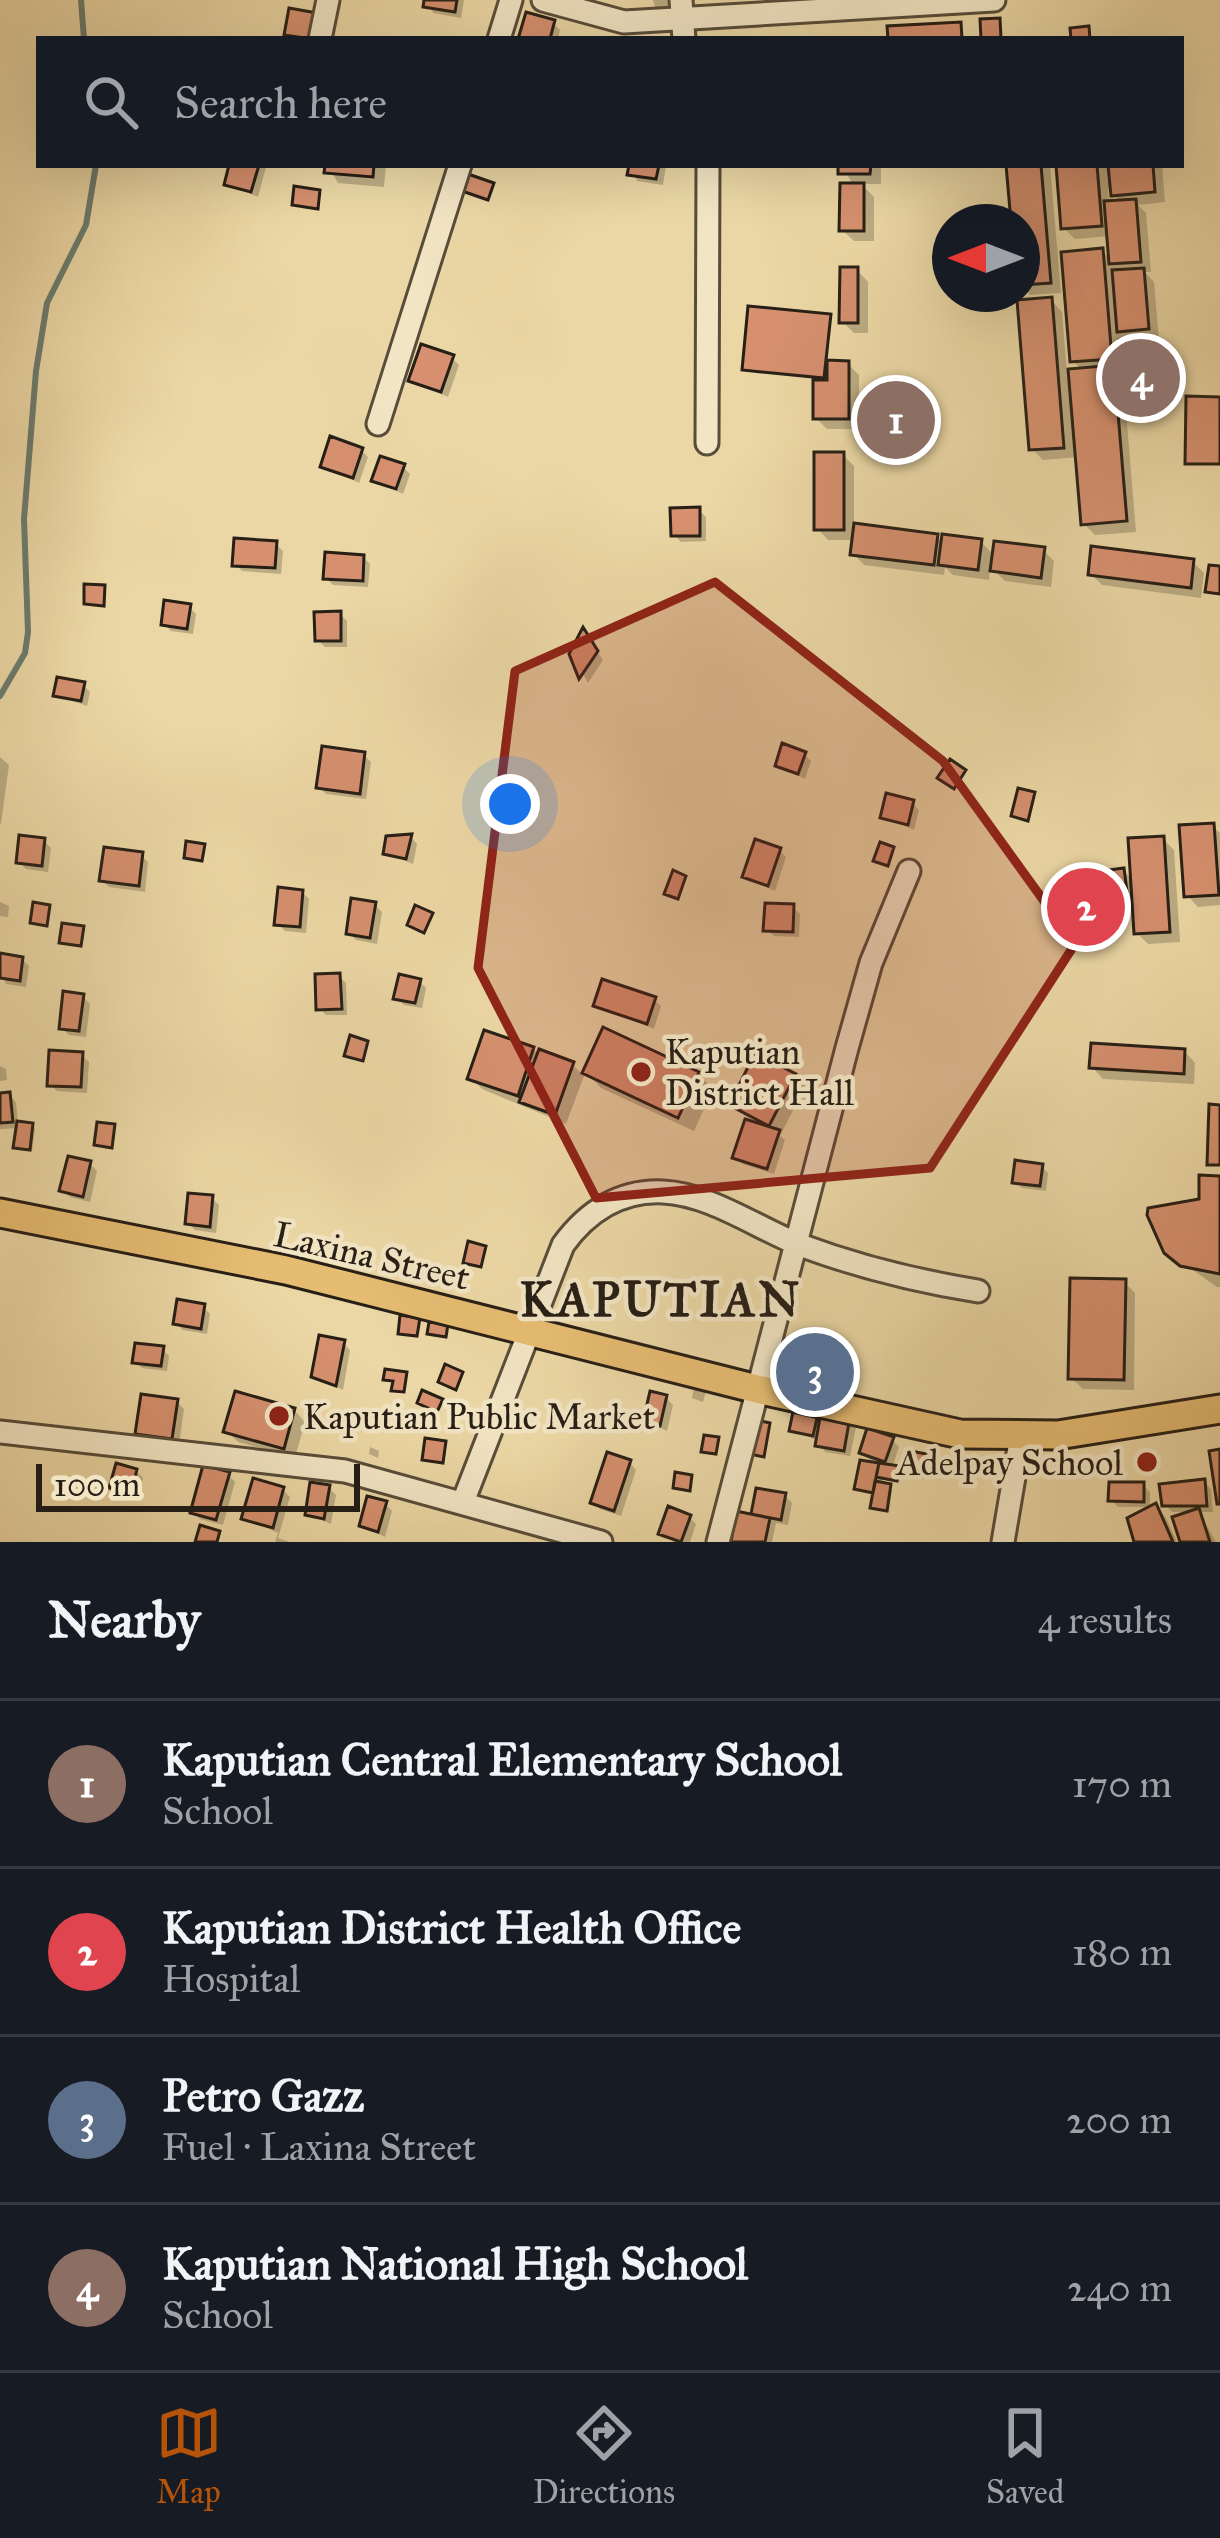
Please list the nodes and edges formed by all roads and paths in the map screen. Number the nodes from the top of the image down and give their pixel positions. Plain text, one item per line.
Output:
1 (328, 0) edge
2 (511, 0) edge
3 (543, 0) edge
4 (994, 0) edge
5 (968, 1) edge
6 (681, 20) edge
7 (321, 36) edge
8 (500, 36) edge
9 (459, 168) edge
10 (708, 168) edge
11 (377, 424) dead end
12 (707, 443) dead end
13 (909, 872) dead end
14 (0, 1213) edge
15 (795, 1243) junction
16 (978, 1291) dead end
17 (527, 1330) junction
18 (757, 1389) junction
19 (1220, 1409) edge
20 (0, 1432) edge
21 (1021, 1436) junction
22 (464, 1502) junction
23 (601, 1542) edge
24 (718, 1542) edge
25 (1003, 1542) edge

1 - 7 street
2 - 8 street
3 - 6 street
4 - 5 street
5 - 6 street
9 - 11 street
10 - 12 street
13 - 15 street
14 - 17 main road, Laxina Street
15 - 16 street
15 - 17 street
15 - 18 street
17 - 18 main road, Laxina Street
17 - 22 street
18 - 21 main road, Laxina Street
18 - 24 street
19 - 21 main road, Laxina Street
20 - 22 street
21 - 25 street
22 - 23 street

